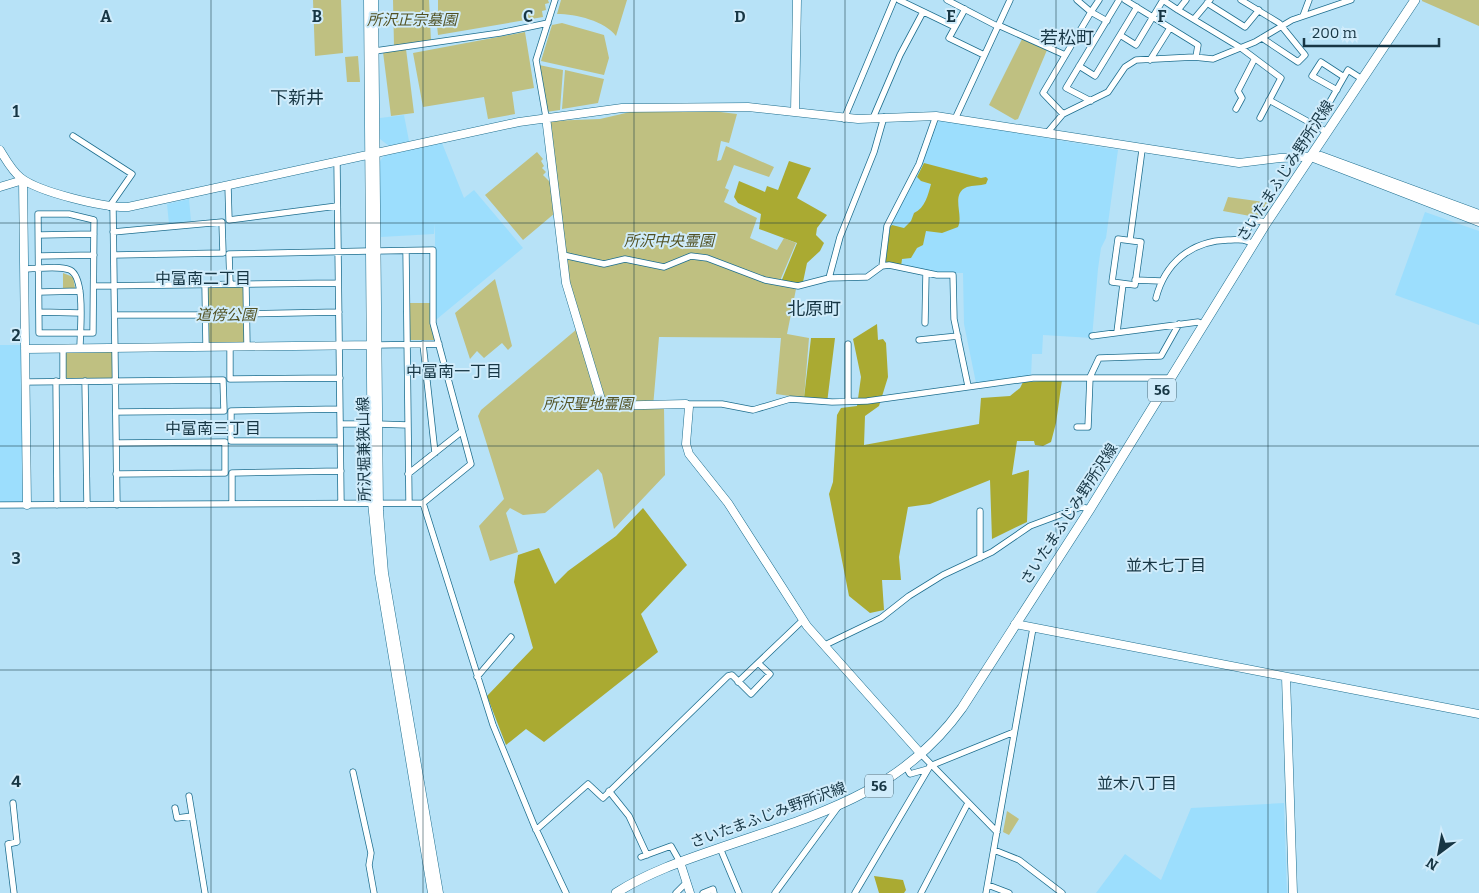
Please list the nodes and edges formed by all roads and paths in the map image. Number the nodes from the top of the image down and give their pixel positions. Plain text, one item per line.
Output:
1 (368, 0) edge
2 (374, 0) edge
3 (555, 0) edge
4 (797, 0) edge
5 (894, 0) edge
6 (899, 0) edge
7 (949, 0) edge
8 (1010, 0) edge
9 (1077, 0) edge
10 (1098, 0) edge
11 (1119, 0) edge
12 (1125, 0) edge
13 (1163, 0) edge
14 (1186, 0) edge
15 (1241, 0) edge
16 (1309, 0) edge
17 (1351, 0) edge
18 (1415, 0) edge
19 (1209, 2) edge
20 (1137, 7) junction
21 (964, 9) junction
22 (1178, 10) junction
23 (1259, 10) junction
24 (923, 12) junction
25 (1092, 12) junction
26 (1303, 16) junction
27 (1153, 17) junction
28 (1194, 19) junction
29 (1107, 21) junction
30 (548, 23) junction
31 (998, 25) junction
32 (1282, 26) junction
33 (955, 27) junction
34 (1170, 28) junction
35 (1120, 35) junction
36 (1262, 38) junction
37 (1241, 48) junction
38 (375, 51) junction
39 (984, 55) junction
40 (1065, 55) junction
41 (1196, 57) junction
42 (1150, 60) junction
43 (1254, 60) junction
44 (1079, 66) junction
45 (1344, 76) junction
46 (1362, 79) junction
47 (1336, 90) junction
48 (1269, 100) junction
49 (1091, 101) junction
50 (1236, 109) dead end
51 (795, 112) junction
52 (1063, 114) junction
53 (936, 116) junction
54 (546, 117) junction
55 (884, 117) junction
56 (873, 118) junction
57 (1260, 118) dead end
58 (844, 119) junction
59 (955, 119) junction
60 (1316, 126) junction
61 (1327, 132) junction
62 (1047, 133) junction
63 (73, 136) dead end
64 (0, 150) edge
65 (1142, 150) junction
66 (372, 154) junction
67 (1311, 157) junction
68 (336, 162) junction
69 (23, 180) junction
70 (228, 186) junction
71 (0, 187) edge
72 (337, 206) junction
73 (111, 207) junction
74 (1479, 214) edge
75 (1267, 222) junction
76 (1479, 222) edge
77 (113, 232) junction
78 (94, 234) junction
79 (39, 235) junction
80 (1244, 238) junction
81 (1130, 240) junction
82 (1253, 244) junction
83 (338, 251) junction
84 (372, 251) junction
85 (406, 251) junction
86 (94, 255) junction
87 (114, 255) junction
88 (39, 256) junction
89 (563, 256) junction
90 (882, 266) junction
91 (24, 269) junction
92 (39, 269) junction
93 (926, 273) junction
94 (830, 278) junction
95 (1135, 280) junction
96 (1161, 281) junction
97 (338, 283) junction
98 (230, 284) junction
99 (246, 284) junction
100 (1123, 284) junction
101 (114, 285) junction
102 (204, 285) junction
103 (94, 286) junction
104 (80, 291) junction
105 (40, 292) junction
106 (1156, 298) dead end
107 (40, 312) junction
108 (339, 312) junction
109 (80, 313) junction
110 (247, 314) junction
111 (114, 315) junction
112 (205, 315) junction
113 (925, 322) dead end
114 (1179, 324) junction
115 (1203, 324) junction
116 (1117, 332) junction
117 (80, 333) junction
118 (958, 336) junction
119 (1092, 336) dead end
120 (920, 340) dead end
121 (407, 344) junction
122 (424, 344) junction
123 (438, 344) junction
124 (848, 344) dead end
125 (340, 345) junction
126 (374, 345) junction
127 (230, 346) junction
128 (247, 346) junction
129 (206, 347) junction
130 (63, 348) junction
131 (80, 348) junction
132 (116, 348) junction
133 (25, 349) junction
134 (340, 378) junction
135 (1170, 378) junction
136 (1090, 379) junction
137 (56, 381) junction
138 (64, 381) junction
139 (116, 381) junction
140 (25, 382) junction
141 (85, 382) junction
142 (968, 386) junction
143 (848, 401) junction
144 (686, 404) junction
145 (340, 409) junction
146 (116, 412) junction
147 (340, 424) junction
148 (373, 424) junction
149 (408, 425) junction
150 (1077, 427) dead end
151 (461, 432) junction
152 (340, 440) junction
153 (117, 443) junction
154 (435, 453) junction
155 (341, 471) junction
156 (116, 474) junction
157 (408, 474) junction
158 (341, 502) junction
159 (375, 502) junction
160 (409, 502) junction
161 (232, 503) junction
162 (423, 503) junction
163 (27, 505) junction
164 (57, 505) junction
165 (87, 505) junction
166 (117, 505) junction
167 (0, 506) edge
168 (1090, 509) junction
169 (980, 511) dead end
170 (980, 558) junction
171 (803, 620) junction
172 (1015, 624) junction
173 (1033, 628) junction
174 (511, 637) dead end
175 (825, 645) junction
176 (758, 663) junction
177 (477, 676) junction
178 (1286, 677) junction
179 (738, 682) junction
180 (1479, 714) edge
181 (1014, 732) junction
182 (921, 754) junction
183 (930, 767) junction
184 (906, 768) junction
185 (353, 772) dead end
186 (609, 791) junction
187 (189, 796) dead end
188 (968, 803) junction
189 (13, 804) dead end
190 (839, 805) junction
191 (175, 808) dead end
192 (192, 816) junction
193 (536, 830) junction
194 (997, 832) junction
195 (720, 848) junction
196 (994, 850) junction
197 (680, 862) junction
198 (687, 882) junction
199 (988, 885) junction
200 (14, 893) edge
201 (205, 893) edge
202 (374, 893) edge
203 (432, 893) edge
204 (439, 893) edge
205 (566, 893) edge
206 (616, 893) edge
207 (676, 893) edge
208 (690, 893) edge
209 (703, 893) edge
210 (714, 893) edge
211 (739, 893) edge
212 (775, 893) edge
213 (855, 893) edge
214 (921, 893) edge
215 (986, 893) edge
216 (1009, 893) edge
217 (1062, 893) edge
218 (1293, 893) edge

1 - 66 street, 所沢堀兼狭山線
2 - 38 street, 所沢堀兼狭山線
3 - 30 street
4 - 51 street
5 - 58 street
6 - 24 street
7 - 21 street
8 - 31 street
9 - 25 street
10 - 25 street
11 - 29 street
12 - 20 street
13 - 22 street
13 - 27 street
14 - 22 street
15 - 23 street
16 - 26 street
17 - 26 street
18 - 46 main road, さいたまふじみ野所沢線 / 56
19 - 23 street
19 - 28 street
20 - 27 street
20 - 35 street
21 - 31 street
21 - 33 street
22 - 28 street
23 - 32 street
24 - 33 street
24 - 56 street
25 - 29 street
25 - 40 street
26 - 32 street
27 - 34 street
27 - 35 street
28 - 37 street
29 - 44 street
30 - 38 street
30 - 54 street
31 - 39 street
31 - 40 street
32 - 36 street
32 - 36 street
33 - 39 street
34 - 41 street
34 - 42 street
35 - 44 street
36 - 37 street
37 - 41 street
37 - 43 street
38 - 66 street, 所沢堀兼狭山線
39 - 59 street
40 - 52 street
41 - 42 street
42 - 49 street
43 - 48 street
43 - 50 street
44 - 49 street
45 - 46 street
45 - 47 street
45 - 47 street
46 - 61 main road, さいたまふじみ野所沢線 / 56
47 - 60 street
48 - 57 street
48 - 60 street
49 - 52 street
51 - 54 street
51 - 58 street
52 - 62 street
53 - 55 street
53 - 59 street
53 - 90 street
54 - 66 street
54 - 89 street
55 - 56 street
55 - 94 street
56 - 58 street
59 - 62 street
60 - 61 street
61 - 67 main road, さいたまふじみ野所沢線 / 56
62 - 65 street
63 - 73 street
64 - 69 street
65 - 67 street
65 - 81 street
66 - 68 street
66 - 84 street, 所沢堀兼狭山線
67 - 74 street
67 - 75 main road, さいたまふじみ野所沢線 / 56
67 - 76 street
68 - 70 street
68 - 72 street
69 - 71 street
69 - 73 street
69 - 91 street
70 - 72 street
70 - 73 street
72 - 83 street
73 - 77 street
75 - 80 street
75 - 82 main road, さいたまふじみ野所沢線 / 56
77 - 87 street
77 - 87 street
78 - 79 street
78 - 79 street
78 - 86 street
79 - 88 street
80 - 82 street
80 - 96 street
81 - 95 street
81 - 100 street
82 - 115 main road, さいたまふじみ野所沢線 / 56
83 - 84 street
83 - 97 street
83 - 98 street
84 - 85 street
84 - 126 street, 所沢堀兼狭山線
85 - 121 street
85 - 123 street
86 - 88 street
86 - 103 street
87 - 101 street
88 - 92 street
89 - 94 street
89 - 144 street
90 - 93 street
90 - 94 street
91 - 92 street
91 - 133 street
92 - 104 street
92 - 105 street
93 - 113 street
93 - 118 street
95 - 96 street
95 - 100 street
96 - 106 street
97 - 99 street
97 - 108 street
98 - 99 street
98 - 102 street
99 - 110 street
100 - 116 street
101 - 102 street
101 - 103 street
101 - 111 street
102 - 112 street
103 - 117 street
104 - 105 street
104 - 109 street
105 - 107 street
107 - 109 street
107 - 117 street
108 - 110 street
108 - 125 street
109 - 117 street
110 - 128 street
111 - 112 street
111 - 132 street
112 - 129 street
114 - 115 street
114 - 116 street
114 - 136 street
115 - 135 main road, さいたまふじみ野所沢線 / 56
116 - 119 street
117 - 131 street
118 - 120 street
118 - 142 street
121 - 122 street
121 - 126 street
121 - 149 street
122 - 123 street
122 - 154 street
123 - 151 street
124 - 143 street
125 - 126 street
125 - 128 street
125 - 134 street
126 - 148 street, 所沢堀兼狭山線
127 - 128 street
127 - 129 street
127 - 134 street
129 - 132 street
130 - 131 street
130 - 133 street
130 - 138 street
131 - 132 street
132 - 139 street
133 - 140 street
134 - 145 street
135 - 136 street
135 - 168 main road, さいたまふじみ野所沢線 / 56
136 - 142 street
136 - 150 street
137 - 138 street
137 - 140 street
137 - 164 street
138 - 141 street
139 - 141 street
139 - 146 street
139 - 146 street
140 - 163 street
141 - 165 street
142 - 143 street
143 - 144 street
144 - 171 street
145 - 147 street
145 - 152 street
146 - 153 street
147 - 148 street
147 - 152 street
148 - 149 street
148 - 159 street, 所沢堀兼狭山線
149 - 157 street
151 - 154 street
151 - 162 street
152 - 155 street
153 - 156 street
153 - 156 street
154 - 157 street
155 - 158 street
155 - 161 street
156 - 166 street
157 - 160 street
158 - 159 street
158 - 161 street
159 - 160 street
159 - 203 street, 所沢堀兼狭山線
159 - 204 street, 所沢堀兼狭山線
160 - 162 street
161 - 166 street
162 - 177 street
163 - 164 street
163 - 167 street
164 - 165 street
165 - 166 street
168 - 170 street
168 - 172 main road, さいたまふじみ野所沢線 / 56
169 - 170 street
170 - 175 street
171 - 175 street
171 - 176 street
172 - 173 street
172 - 182 main road, さいたまふじみ野所沢線 / 56
173 - 178 street
173 - 181 street
174 - 177 street
175 - 182 street
176 - 179 street
176 - 179 street
177 - 193 street
178 - 180 street
178 - 218 street
179 - 186 street
181 - 183 street
181 - 194 street
182 - 183 street
182 - 184 main road, さいたまふじみ野所沢線 / 56
183 - 184 street
183 - 188 street
183 - 213 street
184 - 190 main road, さいたまふじみ野所沢線 / 56
185 - 202 street
186 - 193 street
186 - 197 street
187 - 192 street
188 - 194 street
188 - 214 street
189 - 200 street
190 - 195 main road, さいたまふじみ野所沢線 / 56
190 - 212 street
191 - 192 street
192 - 201 street
193 - 205 street
194 - 196 street
195 - 197 main road, さいたまふじみ野所沢線 / 56
195 - 211 street
196 - 199 street
196 - 217 street
197 - 198 street
197 - 206 main road, さいたまふじみ野所沢線 / 56
198 - 207 street
198 - 208 street
199 - 215 street
199 - 216 street
209 - 210 street

